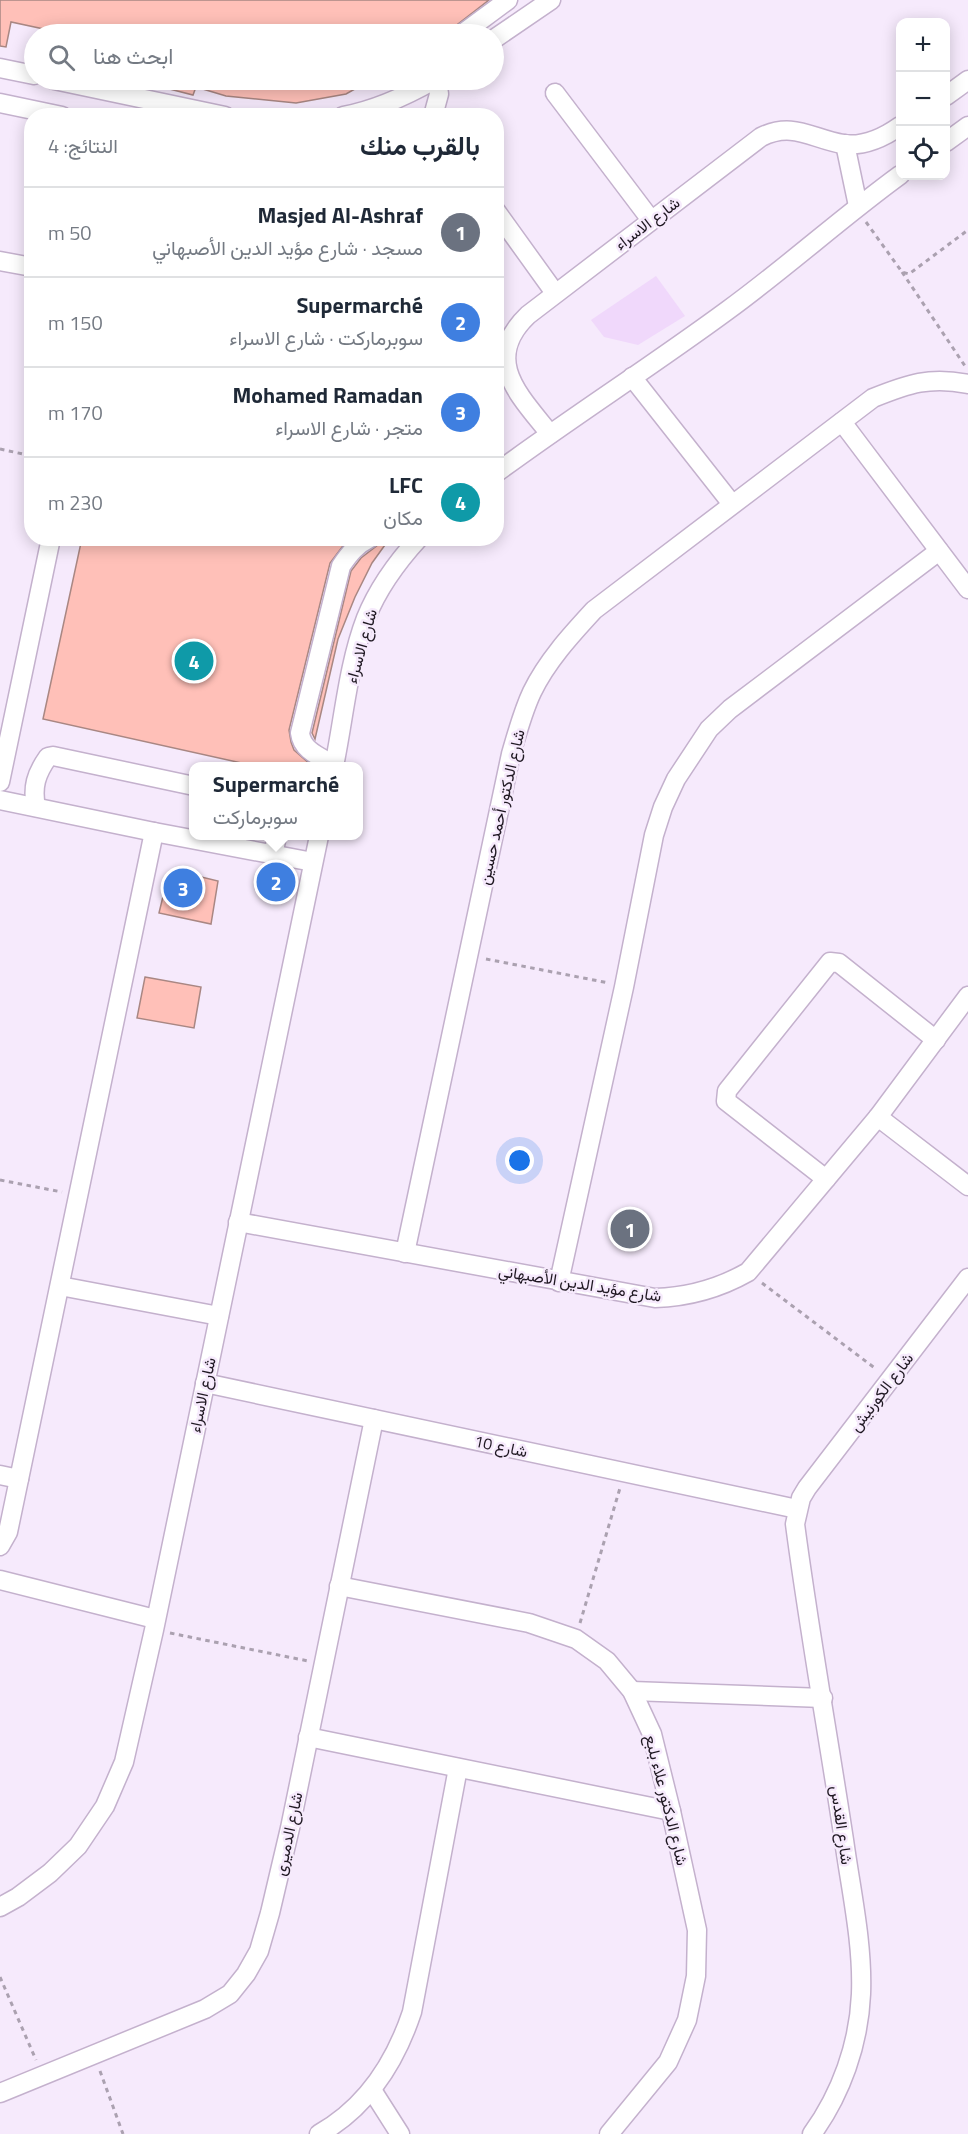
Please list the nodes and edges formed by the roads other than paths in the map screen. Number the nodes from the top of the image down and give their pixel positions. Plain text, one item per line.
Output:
1 (508, 0) edge
2 (551, 0) edge
3 (476, 24) edge
4 (504, 32) edge
5 (0, 68) edge
6 (24, 73) edge
7 (968, 80) edge
8 (102, 90) edge
9 (416, 90) edge
10 (439, 90) edge
11 (555, 93) dead end
12 (950, 93) edge
13 (0, 103) edge
14 (24, 108) edge
15 (187, 108) edge
16 (371, 108) edge
17 (436, 108) edge
18 (968, 126) edge
19 (896, 129) edge
20 (950, 139) edge
21 (845, 144) junction
22 (896, 178) edge
23 (858, 206) junction
24 (651, 220) junction
25 (504, 222) edge
26 (0, 261) edge
27 (24, 266) edge
28 (555, 293) junction
29 (632, 377) junction
30 (968, 384) edge
31 (842, 422) junction
32 (550, 434) junction
33 (504, 467) edge
34 (732, 504) junction
35 (49, 546) edge
36 (357, 546) edge
37 (411, 546) edge
38 (939, 551) junction
39 (968, 589) edge
40 (328, 762) edge
41 (335, 762) edge
42 (0, 782) edge
43 (189, 785) edge
44 (0, 800) edge
45 (36, 807) junction
46 (154, 832) junction
47 (189, 839) edge
48 (195, 840) edge
49 (276, 840) edge
50 (318, 840) edge
51 (273, 855) junction
52 (314, 862) junction
53 (968, 996) edge
54 (936, 1040) junction
55 (878, 1118) junction
56 (826, 1179) junction
57 (968, 1186) edge
58 (238, 1222) junction
59 (405, 1253) junction
60 (968, 1278) edge
61 (560, 1282) junction
62 (60, 1286) junction
63 (219, 1316) junction
64 (205, 1383) junction
65 (374, 1419) junction
66 (0, 1475) edge
67 (19, 1479) junction
68 (797, 1509) junction
69 (0, 1546) edge
70 (0, 1580) edge
71 (339, 1586) junction
72 (155, 1624) junction
73 (632, 1690) junction
74 (823, 1698) junction
75 (308, 1737) junction
76 (458, 1768) junction
77 (671, 1811) junction
78 (1, 1906) edge
79 (372, 2090) junction
80 (0, 2093) edge
81 (319, 2134) edge
82 (400, 2134) edge
83 (609, 2134) edge
84 (812, 2134) edge

1 - 3 street
2 - 4 street
5 - 6 street
7 - 12 street
8 - 15 street
9 - 16 street
10 - 17 street
11 - 24 street
13 - 14 street
18 - 20 street
19 - 21 street, شارع الاسراء
21 - 23 street
21 - 24 street, شارع الاسراء
22 - 23 street
23 - 29 street
24 - 28 street, شارع الاسراء
25 - 28 street
26 - 27 street
28 - 32 street, شارع الاسراء
29 - 32 street
29 - 34 street
30 - 31 street, شارع الدكتور أحمد حسين
31 - 34 street, شارع الدكتور أحمد حسين
31 - 38 street
32 - 33 street
34 - 59 street, شارع الدكتور أحمد حسين
35 - 42 street
36 - 40 street
37 - 41 street, شارع الاسراء
38 - 39 street
38 - 61 street
43 - 45 street
44 - 45 street
45 - 46 street
46 - 47 street
46 - 62 street
48 - 51 street
49 - 51 street
50 - 52 street, شارع الاسراء
51 - 52 street
52 - 58 street, شارع الاسراء
53 - 54 street, شارع مؤيد الدين الأصبهاني
54 - 55 street, شارع مؤيد الدين الأصبهاني
54 - 56 street
55 - 56 street, شارع مؤيد الدين الأصبهاني
55 - 57 street
56 - 61 street, شارع مؤيد الدين الأصبهاني
58 - 59 street, شارع مؤيد الدين الأصبهاني
58 - 63 street, شارع الاسراء
59 - 61 street, شارع مؤيد الدين الأصبهاني
60 - 68 street, شارع الكورنيش
62 - 63 street
62 - 67 street
63 - 64 street, شارع الاسراء
64 - 65 street, شارع 10
64 - 72 street, شارع الاسراء
65 - 68 street, شارع 10
65 - 71 street, شارع الدميرى
66 - 67 street
67 - 69 street
68 - 74 street, شارع القدس
70 - 72 street
71 - 73 street, شارع الدكتور علاء بلبع
71 - 75 street, شارع الدميرى
72 - 78 street, شارع الاسراء
73 - 74 street
73 - 77 street, شارع الدكتور علاء بلبع
74 - 84 street, شارع القدس
75 - 76 street
75 - 80 street, شارع الدميرى
76 - 77 street
76 - 79 street
77 - 83 street, شارع الدكتور علاء بلبع
79 - 81 street
79 - 82 street

